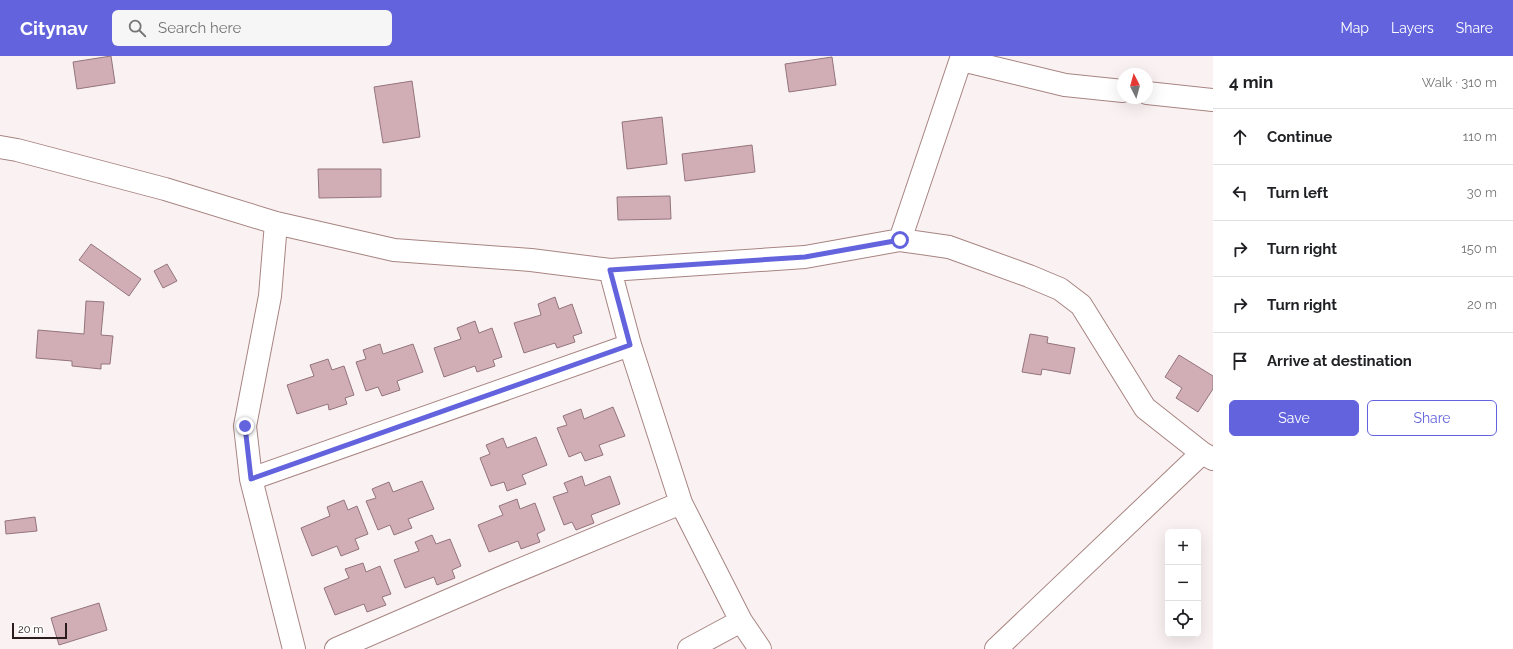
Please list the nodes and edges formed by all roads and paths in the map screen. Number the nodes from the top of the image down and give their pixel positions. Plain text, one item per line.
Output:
1 (962, 58) edge
2 (1117, 90) edge
3 (1153, 94) edge
4 (1213, 100) edge
5 (0, 147) edge
6 (276, 223) junction
7 (900, 240) junction
8 (610, 270) junction
9 (630, 345) junction
10 (1207, 456) edge
11 (251, 479) junction
12 (680, 503) junction
13 (741, 621) junction
14 (294, 649) edge
15 (336, 649) edge
16 (688, 649) edge
17 (760, 649) edge
18 (996, 649) edge

1 - 2 street
1 - 7 street
3 - 4 street
5 - 6 street
6 - 8 street
6 - 11 street
7 - 8 street
7 - 10 street
8 - 9 street
9 - 11 street
9 - 12 street
10 - 18 street
11 - 14 street
12 - 13 street
12 - 15 street
13 - 16 street
13 - 17 street

